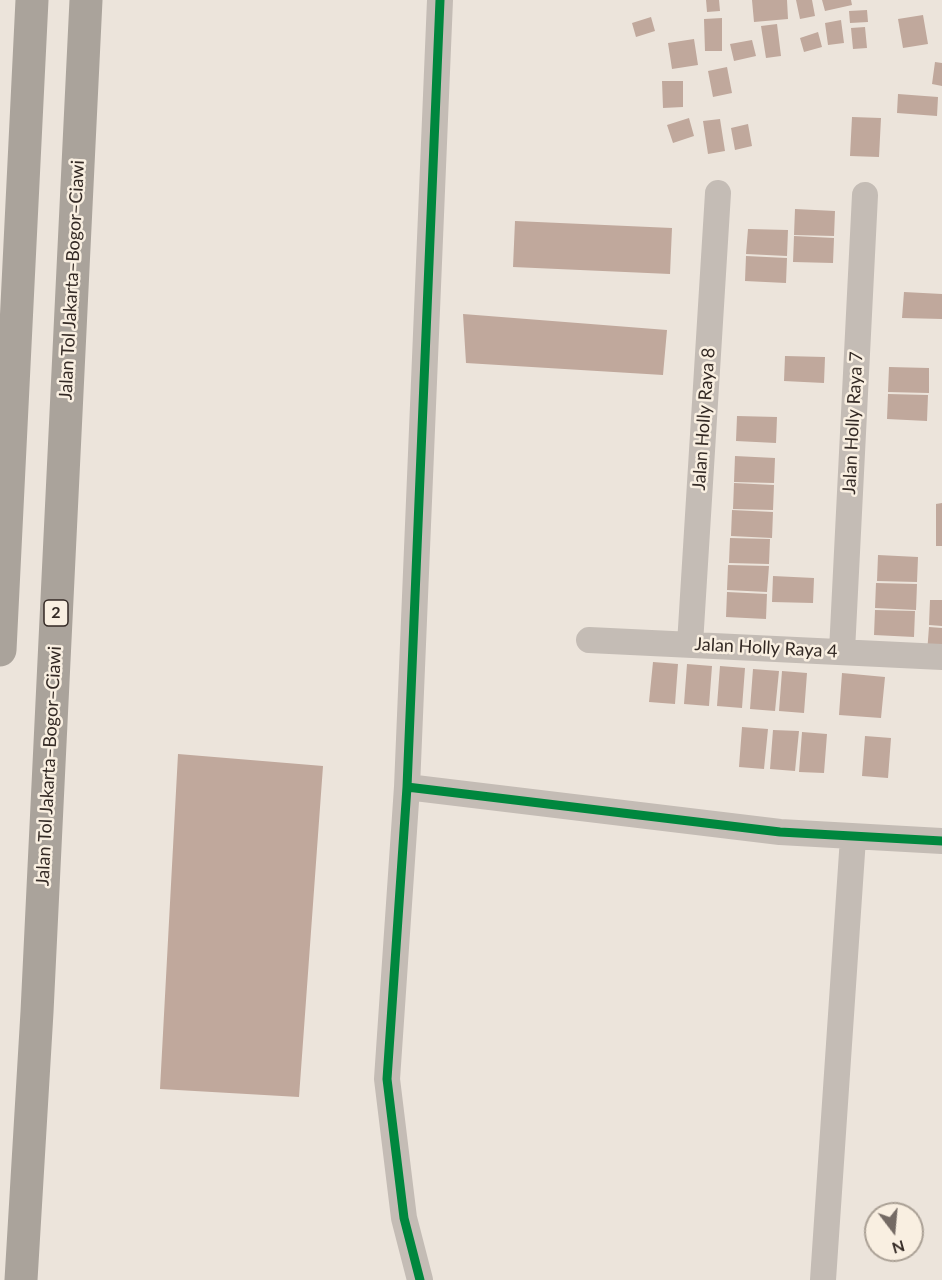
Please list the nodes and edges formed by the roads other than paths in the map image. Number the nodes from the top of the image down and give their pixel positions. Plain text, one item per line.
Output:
1 (32, 0) edge
2 (86, 0) edge
3 (440, 0) edge
4 (718, 193) dead end
5 (865, 195) dead end
6 (589, 640) dead end
7 (690, 644) junction
8 (0, 650) edge
9 (842, 651) junction
10 (942, 657) edge
11 (407, 787) junction
12 (853, 838) junction
13 (942, 841) edge
14 (21, 1280) edge
15 (420, 1280) edge
16 (823, 1280) edge

1 - 8 highway
2 - 14 highway, Jalan Tol Jakarta–Bogor–Ciawi / 2
3 - 11 street
4 - 7 street, Jalan Holly Raya 8
5 - 9 street, Jalan Holly Raya 7
6 - 7 street, Jalan Holly Raya 4
7 - 9 street, Jalan Holly Raya 4
9 - 10 street, Jalan Holly Raya 4
11 - 12 street
11 - 15 street
12 - 13 street
12 - 16 street

